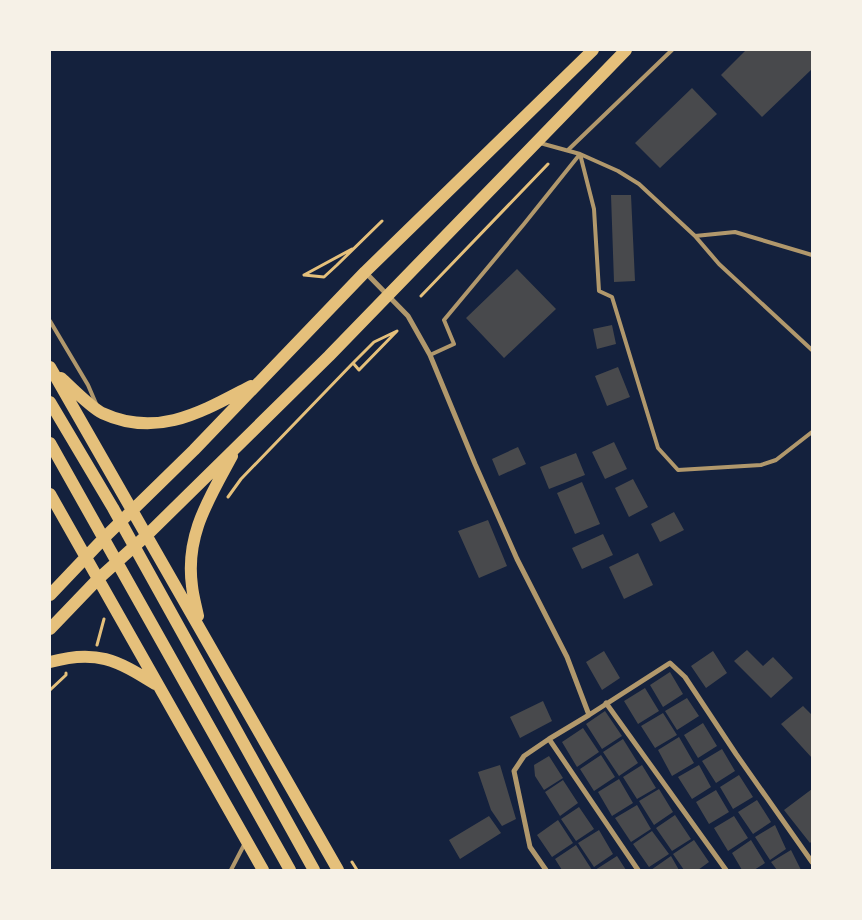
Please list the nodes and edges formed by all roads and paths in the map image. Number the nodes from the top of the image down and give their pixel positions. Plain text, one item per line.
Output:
1 (593, 50) edge
2 (626, 50) edge
3 (672, 50) edge
4 (536, 142) junction
5 (568, 150) junction
6 (580, 154) junction
7 (548, 164) dead end
8 (382, 221) dead end
9 (696, 236) junction
10 (354, 248) junction
11 (812, 255) edge
12 (366, 272) junction
13 (388, 294) junction
14 (421, 296) dead end
15 (50, 321) edge
16 (812, 350) edge
17 (430, 356) junction
18 (353, 363) junction
19 (52, 370) edge
20 (260, 381) junction
21 (50, 402) edge
22 (101, 412) junction
23 (812, 432) edge
24 (50, 443) edge
25 (237, 445) junction
26 (50, 494) edge
27 (224, 503) dead end
28 (132, 512) junction
29 (147, 535) junction
30 (86, 559) junction
31 (97, 580) junction
32 (50, 594) edge
33 (105, 613) dead end
34 (200, 628) junction
35 (50, 629) edge
36 (96, 650) dead end
37 (50, 662) edge
38 (158, 685) junction
39 (606, 703) junction
40 (589, 715) junction
41 (549, 739) junction
42 (246, 841) junction
43 (352, 862) dead end
44 (812, 862) edge
45 (232, 870) edge
46 (263, 870) edge
47 (290, 870) edge
48 (314, 870) edge
49 (338, 870) edge
50 (357, 870) edge
51 (546, 870) edge
52 (638, 870) edge
53 (726, 870) edge

1 - 12 main road
2 - 4 main road
3 - 5 lane
4 - 5 lane
4 - 13 main road
5 - 6 lane
6 - 9 lane
6 - 17 lane
6 - 23 lane
7 - 14 path
8 - 10 path
9 - 11 lane
9 - 16 lane
10 - 10 path
12 - 13 street
12 - 20 main road
13 - 17 street
13 - 25 main road
15 - 22 lane
17 - 40 street
18 - 18 path
18 - 27 path
19 - 22 main road
19 - 28 main road
20 - 22 main road
20 - 28 main road
21 - 48 main road
24 - 47 main road
25 - 29 main road
25 - 34 main road
26 - 30 main road
28 - 29 main road
28 - 30 main road
29 - 31 main road
29 - 34 main road
30 - 31 main road
30 - 32 main road
31 - 35 main road
31 - 38 main road
33 - 36 path
34 - 49 main road
37 - 38 main road
38 - 42 main road
39 - 40 street
39 - 44 street
39 - 53 street
40 - 41 street
41 - 51 street
41 - 52 street
42 - 45 lane
42 - 46 main road
43 - 50 path

